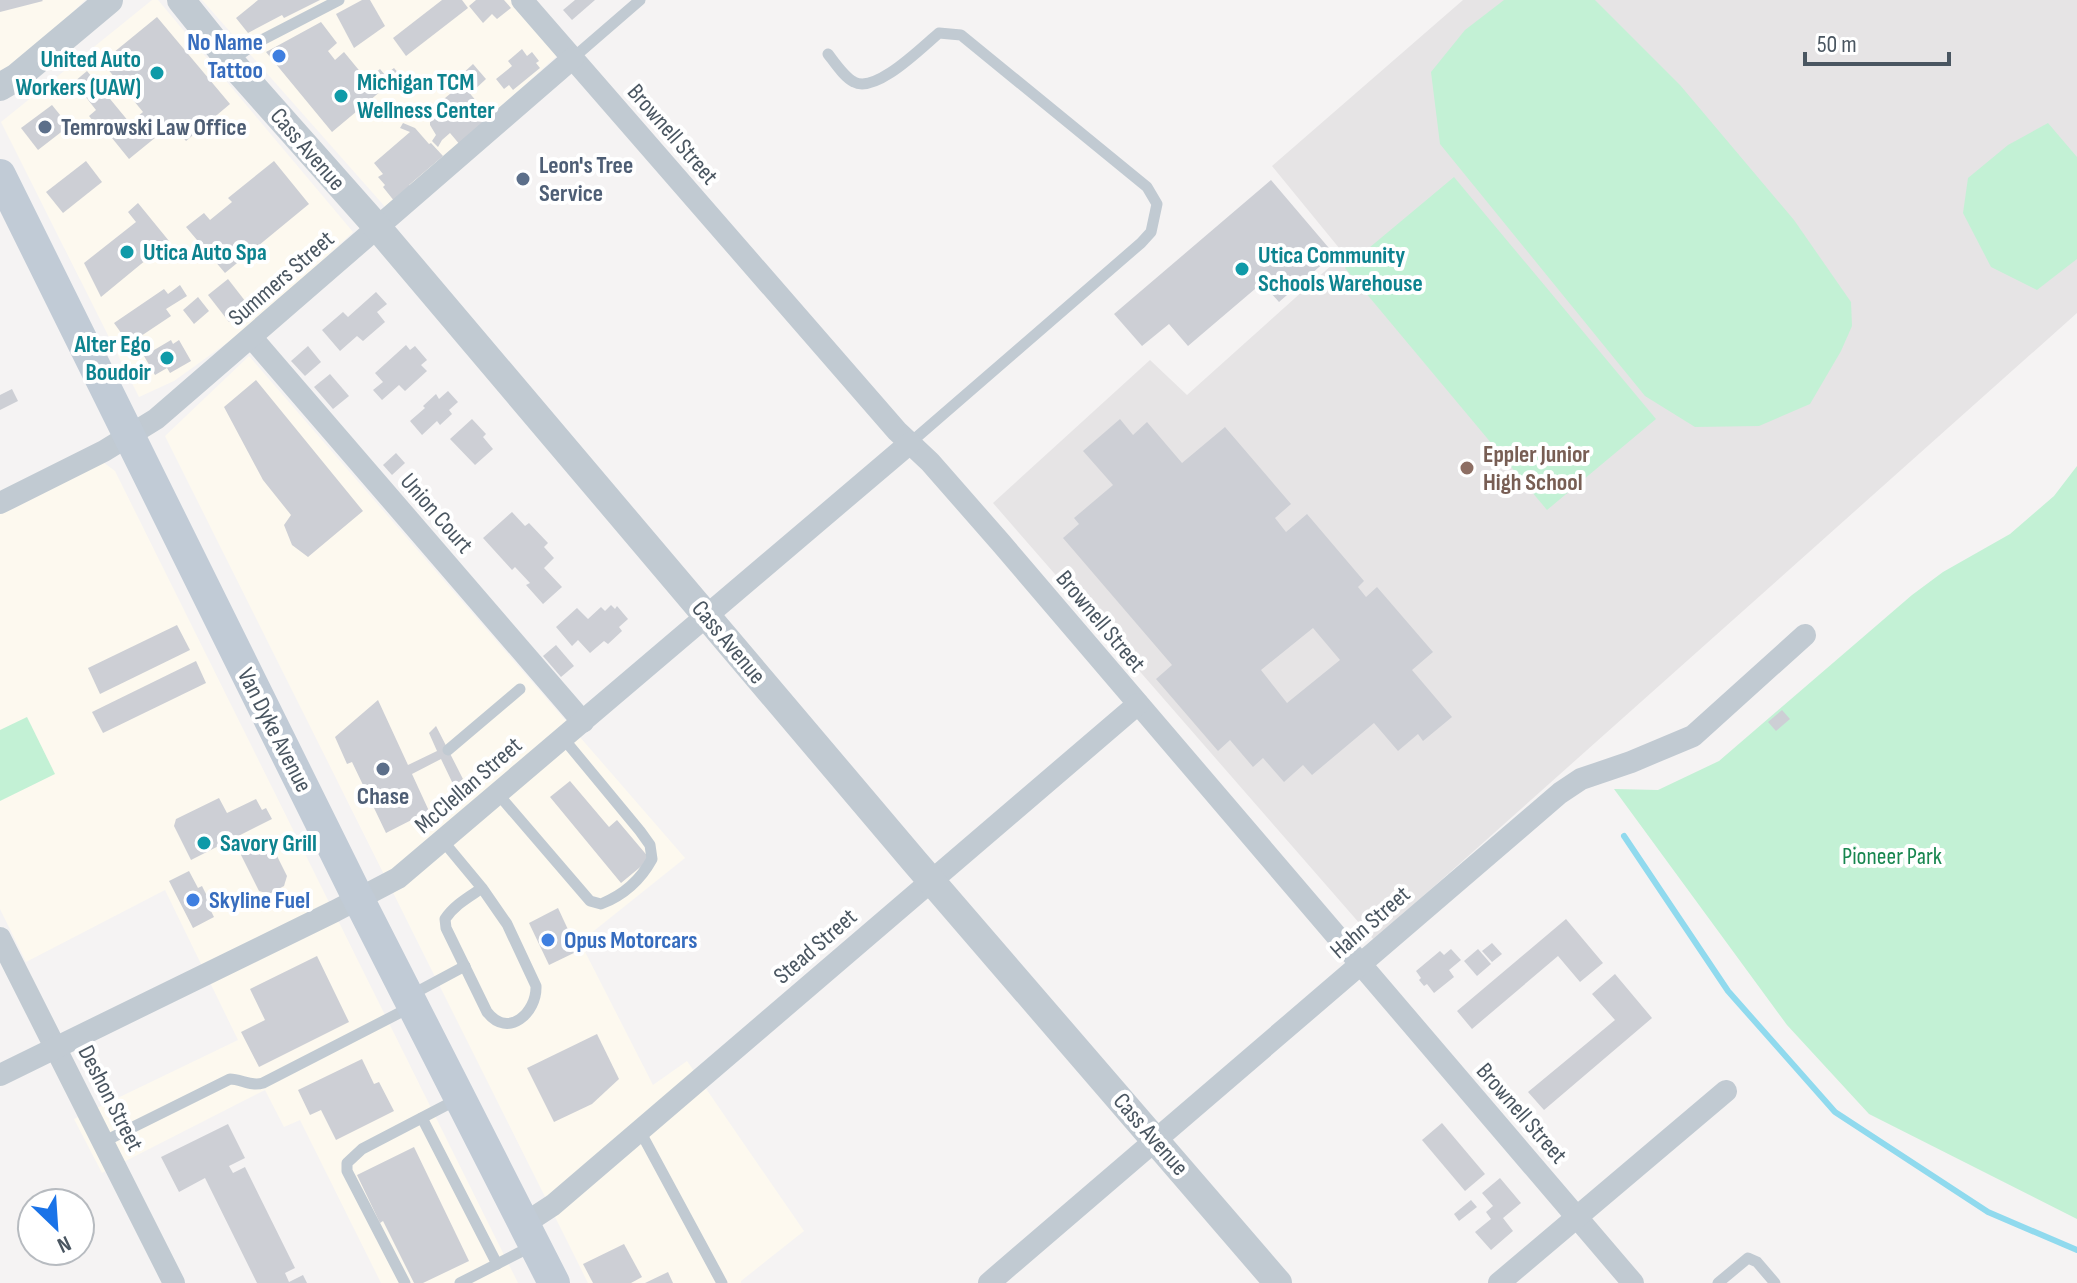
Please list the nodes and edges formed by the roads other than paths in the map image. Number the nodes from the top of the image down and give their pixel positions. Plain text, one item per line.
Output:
1 (109, 0) edge
2 (181, 0) edge
3 (339, 0) edge
4 (522, 0) edge
5 (640, 0) edge
6 (828, 54) dead end
7 (573, 58) junction
8 (230, 61) junction
9 (0, 87) edge
10 (0, 175) edge
11 (378, 228) junction
12 (252, 338) junction
13 (128, 436) junction
14 (910, 443) junction
15 (0, 503) edge
16 (707, 616) junction
17 (1805, 635) dead end
18 (520, 689) dead end
19 (1138, 704) junction
20 (583, 722) junction
21 (563, 738) junction
22 (448, 750) dead end
23 (498, 794) junction
24 (443, 841) junction
25 (932, 880) junction
26 (482, 888) junction
27 (359, 900) junction
28 (0, 938) edge
29 (1360, 965) junction
30 (465, 966) junction
31 (411, 1001) junction
32 (56, 1047) junction
33 (0, 1075) edge
34 (1726, 1091) dead end
35 (460, 1098) junction
36 (422, 1118) junction
37 (640, 1131) junction
38 (1156, 1140) junction
39 (103, 1142) junction
40 (1577, 1217) junction
41 (529, 1235) junction
42 (497, 1264) junction
43 (548, 1279) edge
44 (174, 1283) edge
45 (405, 1283) edge
46 (460, 1283) edge
47 (722, 1283) edge
48 (989, 1283) edge
49 (1278, 1283) edge
50 (1499, 1283) edge
51 (1633, 1283) edge
52 (1718, 1283) edge
53 (1775, 1283) edge

1 - 9 street
2 - 8 street, Cass Avenue
3 - 8 lane
4 - 7 street, Brownell Street
5 - 7 lane
6 - 14 lane
7 - 11 street, Summers Street
7 - 14 street, Brownell Street
8 - 11 street, Cass Avenue
10 - 13 main road, Van Dyke Avenue
11 - 12 street, Summers Street
11 - 16 street, Cass Avenue
12 - 13 street, Summers Street
12 - 20 street, Union Court
13 - 15 street, Summers Street
13 - 27 main road, Van Dyke Avenue
14 - 16 street, McClellan Street
14 - 19 street, Brownell Street
16 - 20 street, McClellan Street
16 - 25 street, Cass Avenue
17 - 29 street, Hahn Street
18 - 22 lane
19 - 25 street, Stead Street
19 - 29 street, Brownell Street
20 - 21 street, McClellan Street
21 - 23 street, McClellan Street
21 - 23 lane
23 - 24 street, McClellan Street
24 - 26 lane
24 - 27 street, McClellan Street
25 - 37 street, Stead Street
25 - 38 street, Cass Avenue
26 - 30 lane
26 - 30 lane
27 - 31 main road, Van Dyke Avenue
27 - 32 street, McClellan Street
28 - 32 street, Deshon Street
29 - 38 street, Hahn Street
29 - 40 street, Brownell Street
30 - 31 lane
31 - 35 main road, Van Dyke Avenue
31 - 39 lane
32 - 33 street, McClellan Street
32 - 39 street, Deshon Street
34 - 40 street
35 - 36 lane
35 - 41 main road, Van Dyke Avenue
36 - 42 lane
36 - 45 lane
37 - 41 street, Stead Street
37 - 47 lane
38 - 48 street, Hahn Street
38 - 49 street, Cass Avenue
39 - 44 street, Deshon Street
40 - 50 street
40 - 51 street, Brownell Street
41 - 42 lane
41 - 43 main road, Van Dyke Avenue
42 - 46 lane
52 - 53 lane

